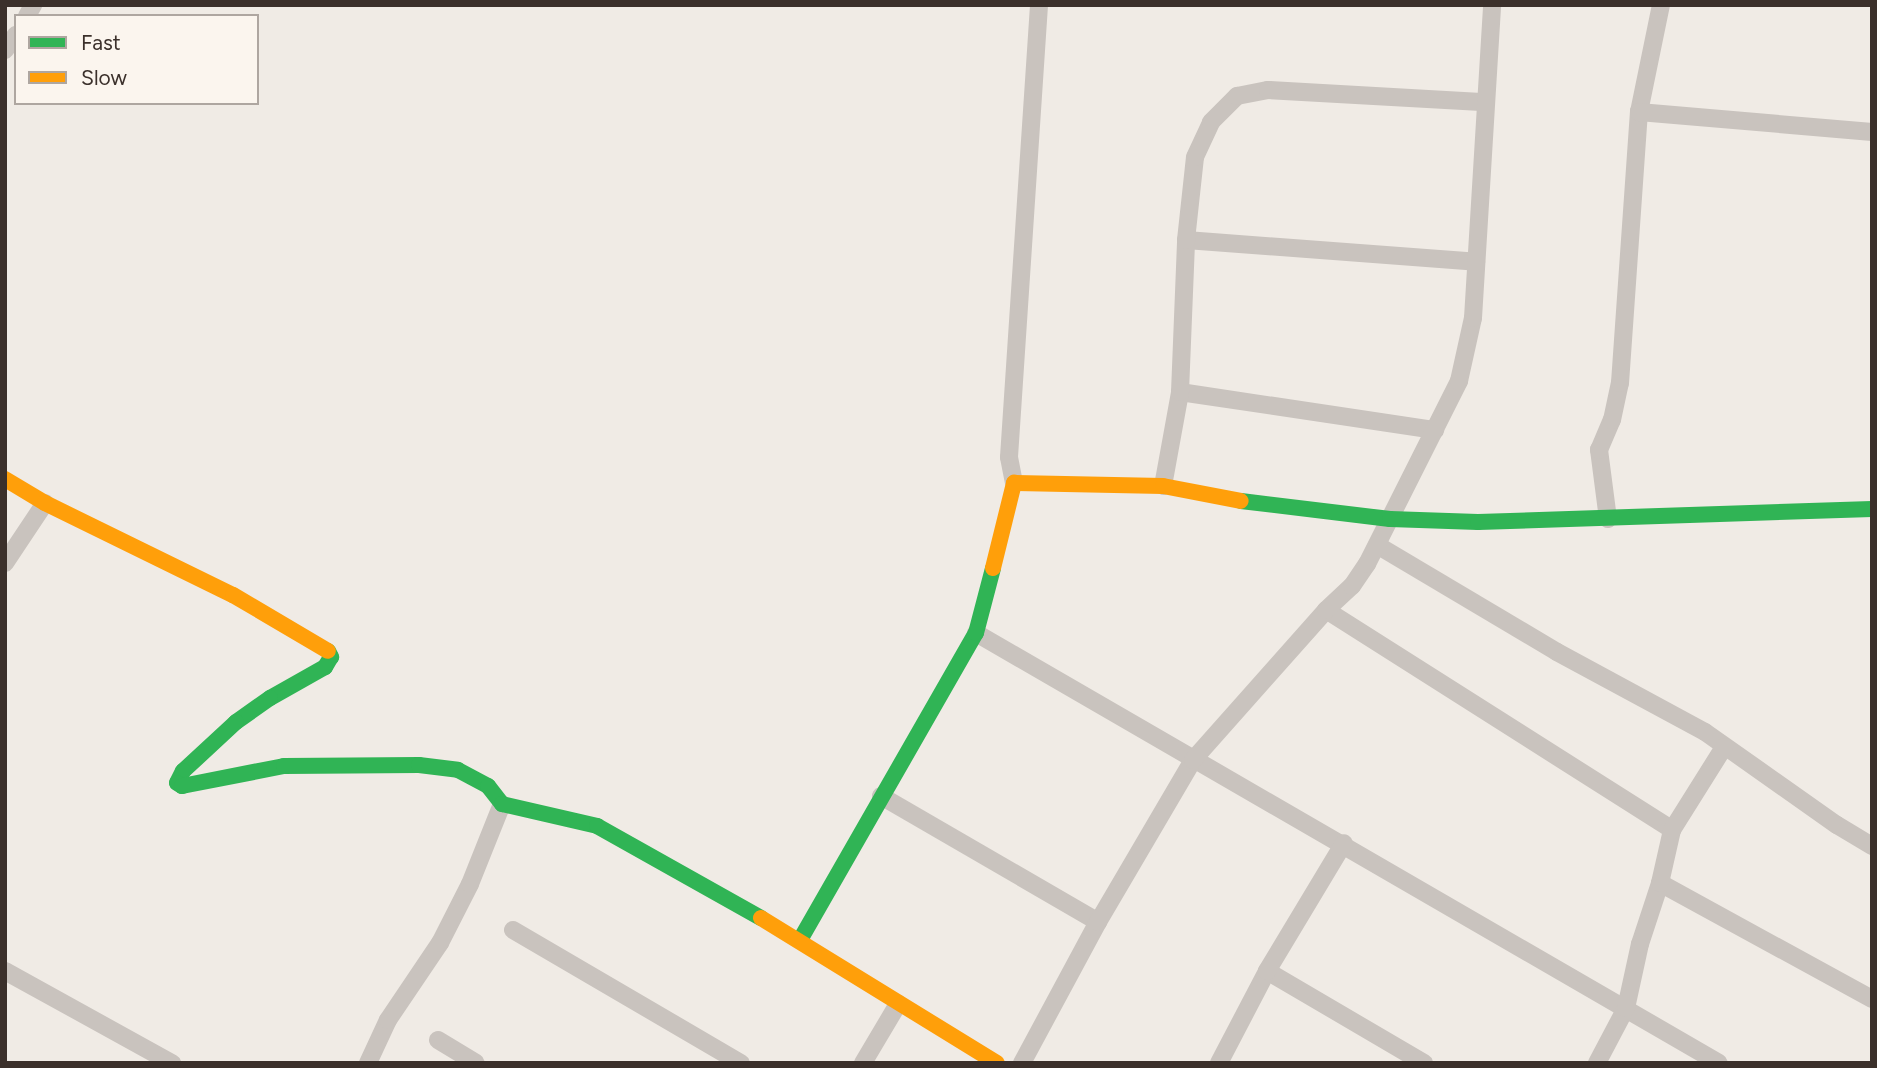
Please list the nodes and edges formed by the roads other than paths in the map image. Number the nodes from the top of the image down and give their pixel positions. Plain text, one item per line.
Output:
1 (1039, 5) edge
2 (1492, 5) edge
3 (1661, 5) edge
4 (1486, 102) junction
5 (1639, 112) junction
6 (1872, 132) edge
7 (1186, 240) junction
8 (1476, 262) junction
9 (1180, 391) junction
10 (1435, 429) junction
11 (5, 479) edge
12 (1014, 483) junction
13 (1163, 486) junction
14 (45, 503) junction
15 (1872, 509) edge
16 (1390, 519) junction
17 (1608, 519) junction
18 (1377, 545) junction
19 (5, 563) edge
20 (1326, 610) junction
21 (976, 633) junction
22 (1724, 747) junction
23 (1193, 760) junction
24 (881, 796) junction
25 (502, 804) junction
26 (1671, 830) junction
27 (1344, 843) junction
28 (1872, 846) edge
29 (1660, 883) junction
30 (1098, 922) junction
31 (513, 930) dead end
32 (800, 940) junction
33 (5, 971) edge
34 (1267, 971) junction
35 (1872, 999) edge
36 (898, 1004) junction
37 (1626, 1008) junction
38 (438, 1040) dead end
39 (172, 1063) edge
40 (368, 1063) edge
41 (476, 1063) edge
42 (741, 1063) edge
43 (863, 1063) edge
44 (997, 1063) edge
45 (1022, 1063) edge
46 (1219, 1063) edge
47 (1424, 1063) edge
48 (1597, 1063) edge
49 (1719, 1063) edge

1 - 12 street
2 - 4 street
3 - 5 street
4 - 7 street
4 - 8 street
5 - 6 street
5 - 17 street
7 - 8 street
7 - 9 street
8 - 10 street
9 - 10 street
9 - 13 street
10 - 16 street
11 - 14 street
12 - 13 street
12 - 21 street
13 - 16 street
14 - 19 street
14 - 25 street
15 - 17 street
16 - 17 street
16 - 18 street
18 - 20 street
18 - 22 street
20 - 23 street
20 - 26 street
21 - 23 street
21 - 24 street
22 - 26 street
22 - 28 street
23 - 27 street
23 - 30 street
24 - 30 street
24 - 32 street
25 - 32 street
25 - 40 street
26 - 29 street
27 - 34 street
27 - 37 street
29 - 35 street
29 - 37 street
30 - 45 street
31 - 42 street
32 - 36 street
33 - 39 street
34 - 46 street
34 - 47 street
36 - 43 street
36 - 44 street
37 - 48 street
37 - 49 street
38 - 41 street

